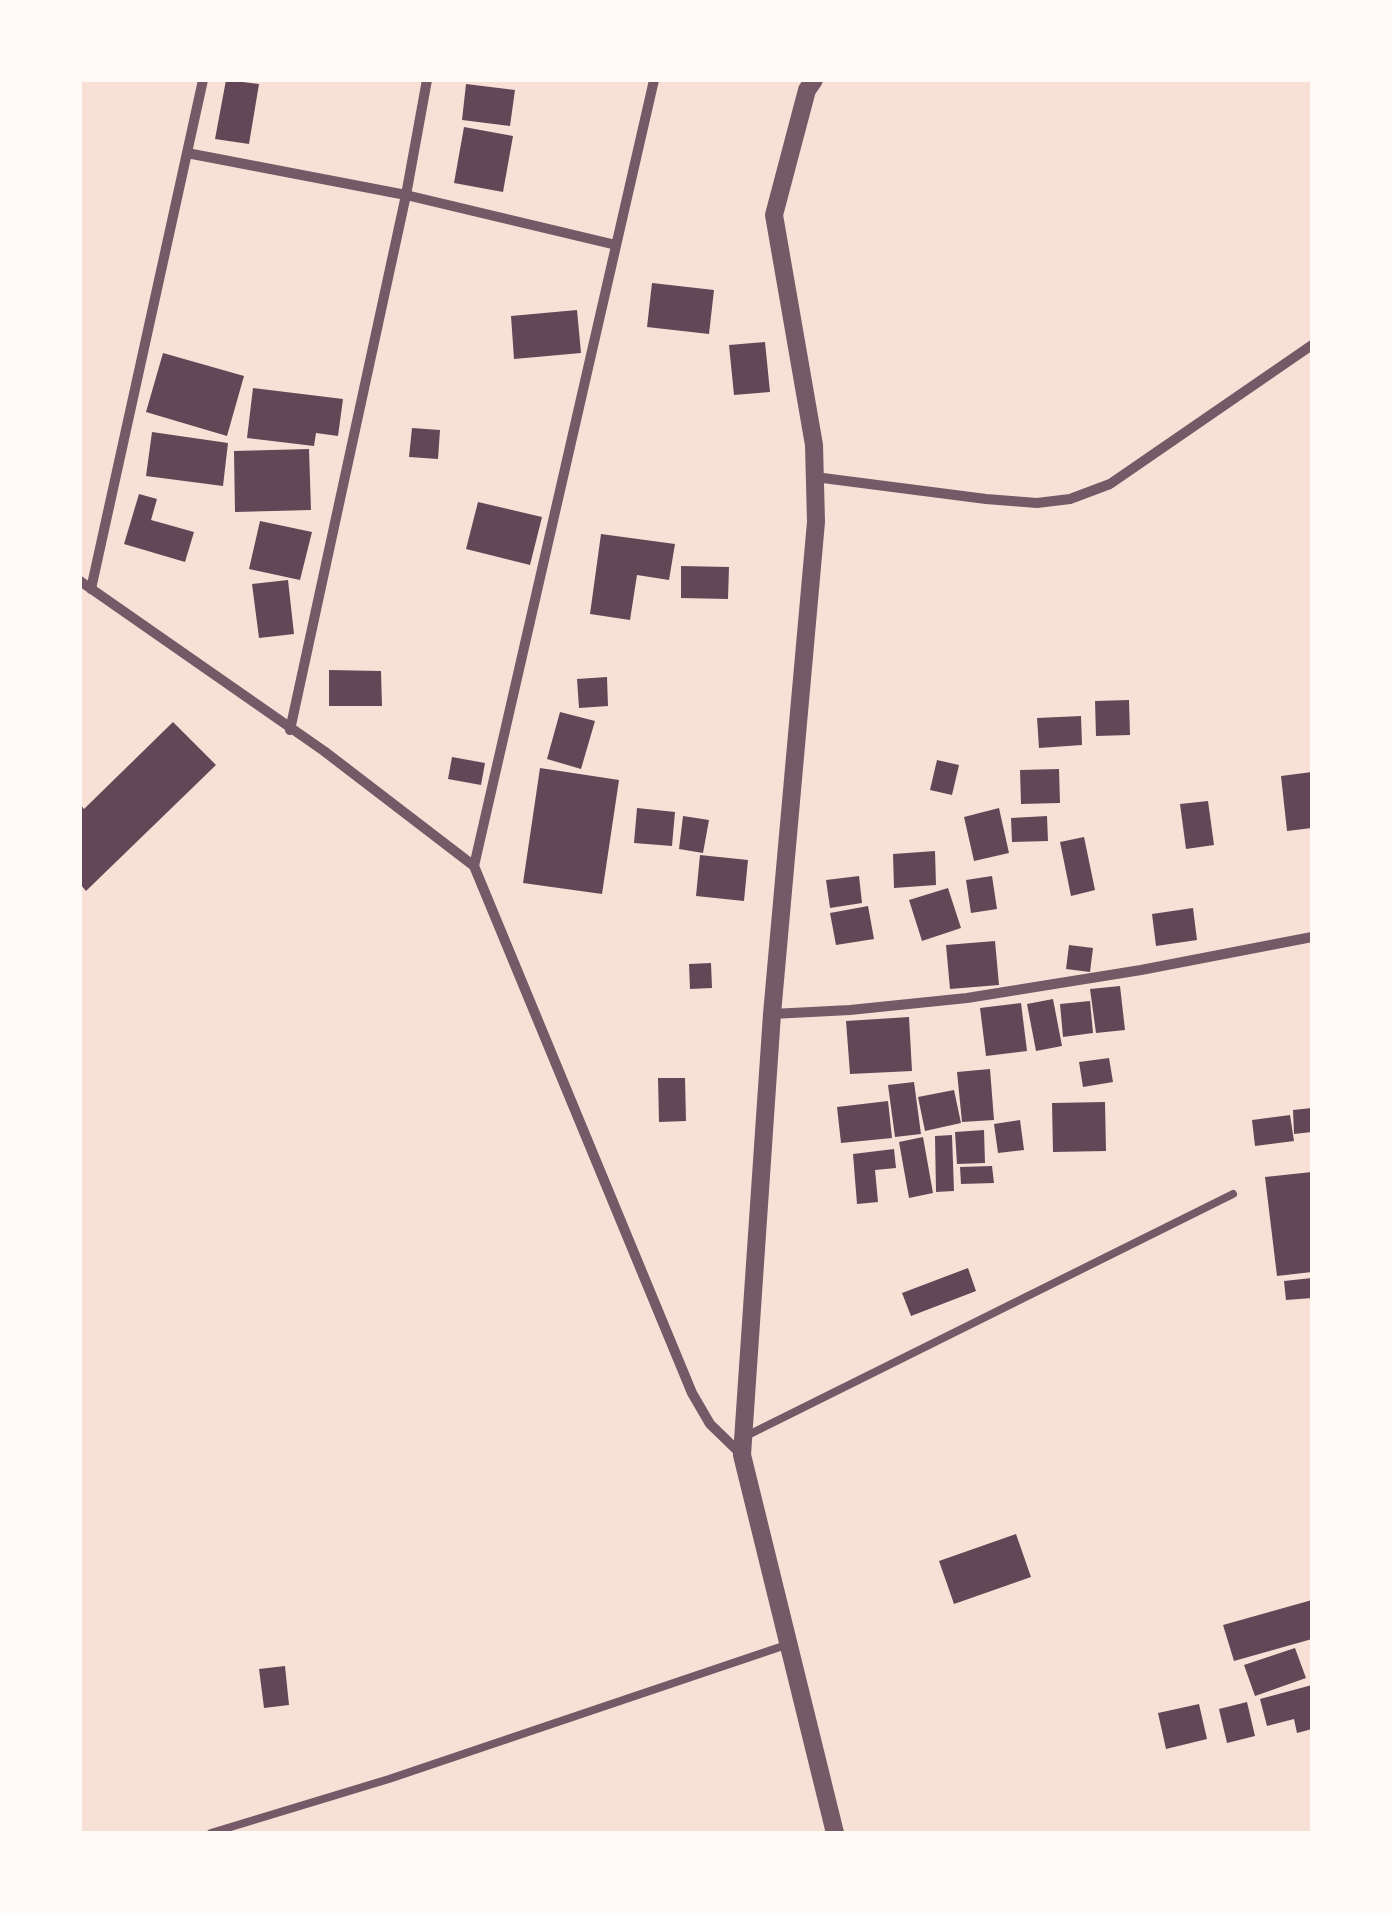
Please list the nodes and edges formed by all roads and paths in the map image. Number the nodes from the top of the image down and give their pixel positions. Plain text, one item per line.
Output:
1 (203, 80) edge
2 (427, 80) edge
3 (654, 80) edge
4 (814, 80) edge
5 (187, 153) junction
6 (406, 195) junction
7 (616, 245) junction
8 (1312, 345) edge
9 (815, 477) junction
10 (80, 581) edge
11 (91, 589) junction
12 (290, 730) junction
13 (474, 866) junction
14 (1312, 937) edge
15 (772, 1014) junction
16 (1232, 1194) dead end
17 (742, 1446) junction
18 (789, 1644) junction
19 (211, 1833) edge
20 (835, 1833) edge

1 - 5 street
2 - 6 street
3 - 7 street
4 - 9 street
5 - 6 street
5 - 11 street
6 - 7 street
6 - 12 street
7 - 13 street
8 - 9 street
9 - 15 street
10 - 11 street
11 - 12 street
12 - 13 street
13 - 17 street
14 - 15 street
15 - 17 street
16 - 17 lane
17 - 18 street
18 - 19 lane
18 - 20 street

